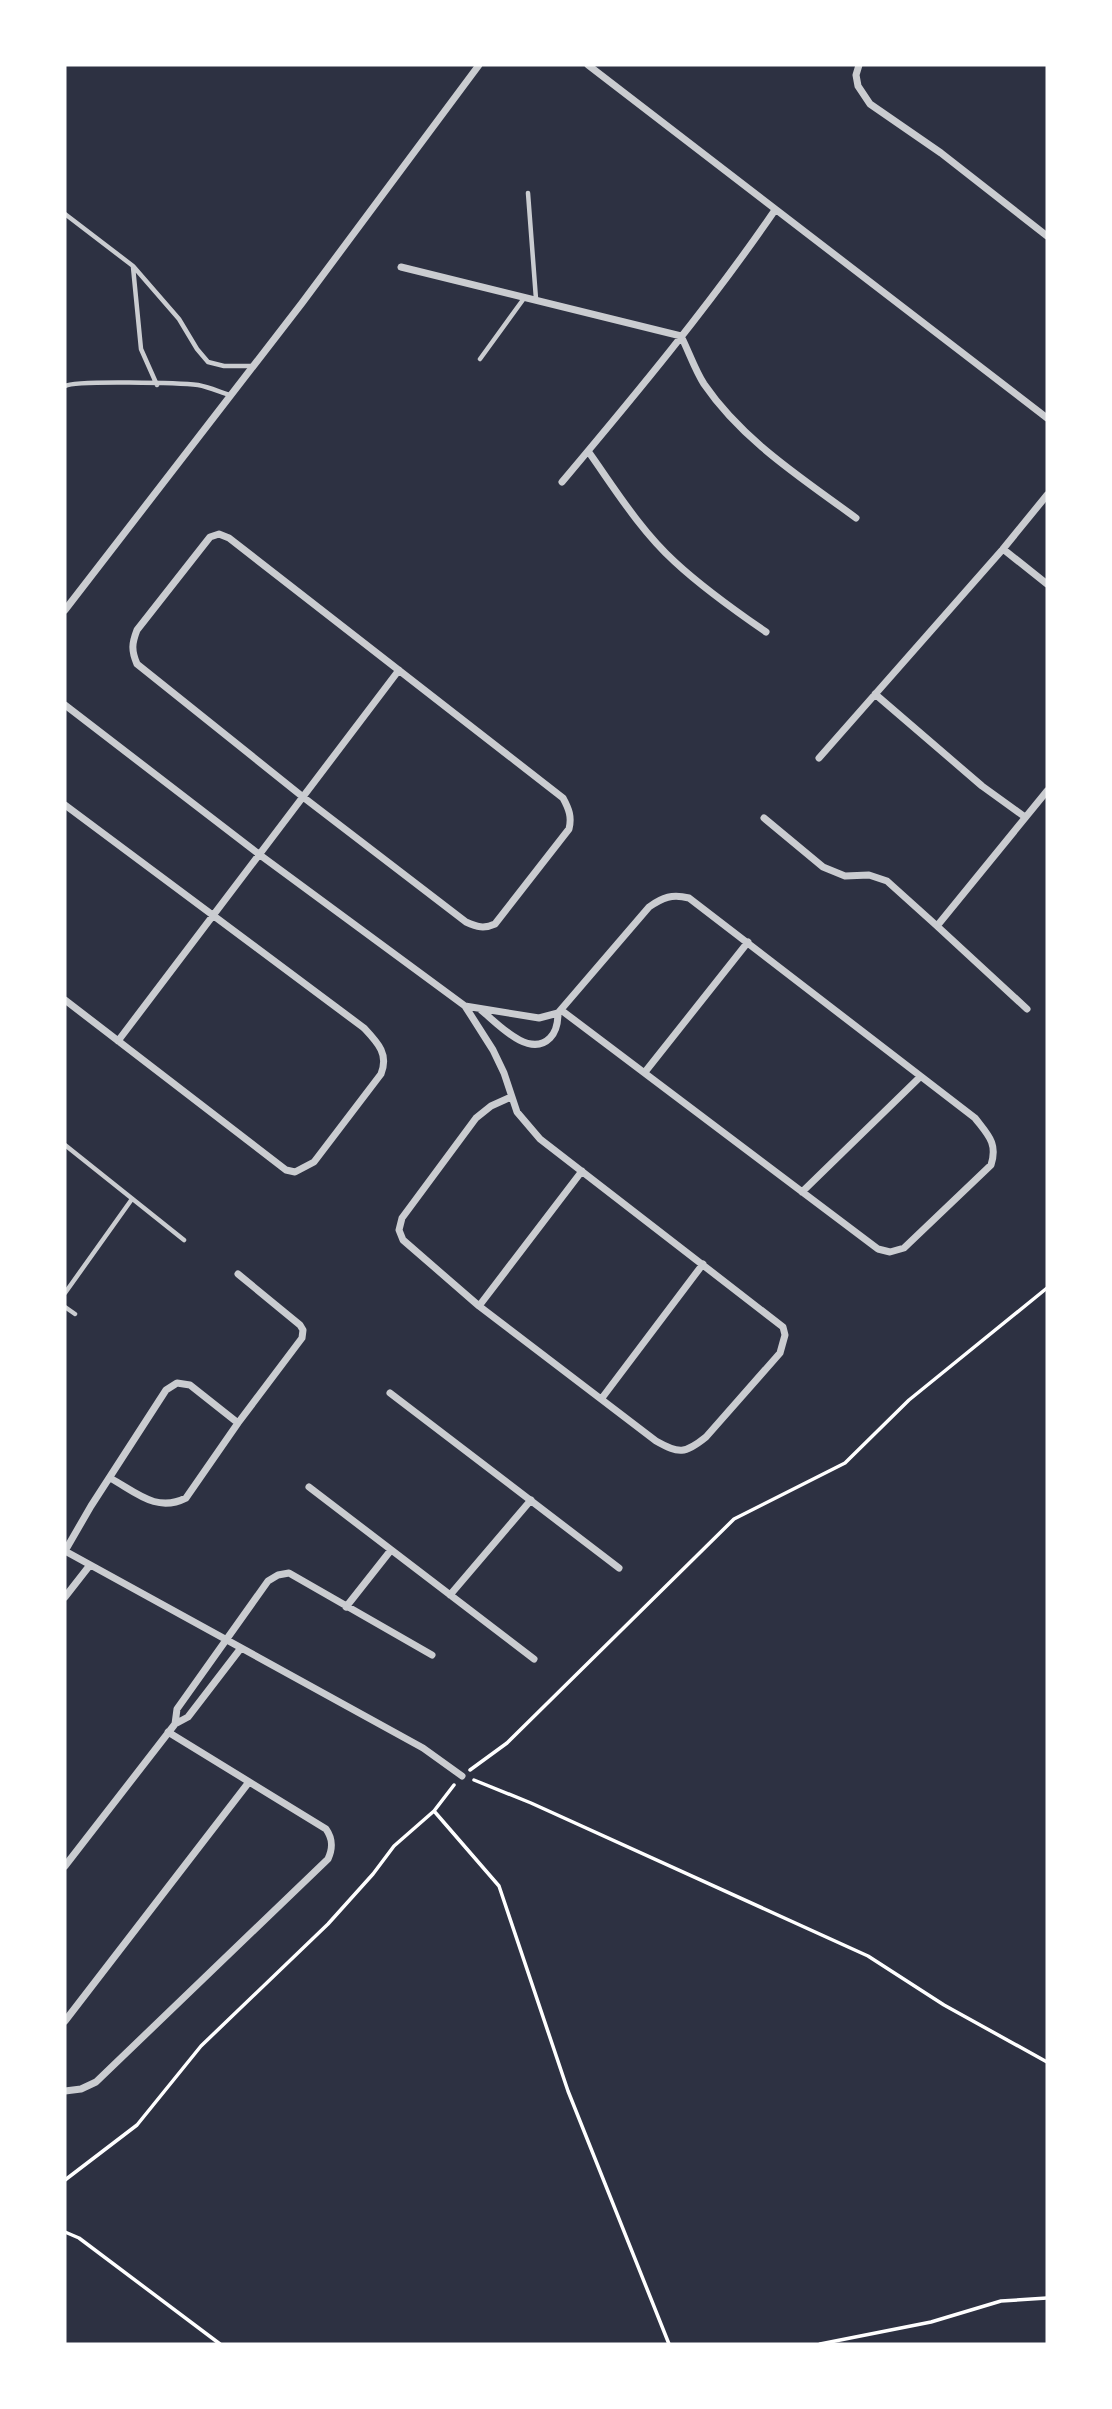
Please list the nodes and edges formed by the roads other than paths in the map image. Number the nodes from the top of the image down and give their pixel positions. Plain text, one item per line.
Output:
1 (479, 65) edge
2 (588, 65) edge
3 (859, 65) edge
4 (528, 193) dead end
5 (775, 210) junction
6 (65, 214) edge
7 (1047, 236) edge
8 (133, 266) junction
9 (401, 267) dead end
10 (526, 296) junction
11 (536, 299) junction
12 (681, 336) junction
13 (480, 359) dead end
14 (251, 366) junction
15 (157, 385) junction
16 (65, 386) edge
17 (231, 396) junction
18 (1046, 416) edge
19 (588, 451) junction
20 (562, 482) dead end
21 (1047, 495) edge
22 (856, 518) dead end
23 (1003, 549) junction
24 (1047, 583) edge
25 (65, 610) edge
26 (766, 632) dead end
27 (399, 670) junction
28 (875, 694) junction
29 (65, 705) edge
30 (819, 758) dead end
31 (1047, 791) edge
32 (303, 797) junction
33 (1044, 801) edge
34 (65, 805) edge
35 (1025, 817) junction
36 (764, 818) dead end
37 (260, 855) junction
38 (215, 917) junction
39 (937, 926) junction
40 (748, 943) junction
41 (65, 1000) edge
42 (465, 1006) junction
43 (480, 1009) junction
44 (1027, 1009) dead end
45 (559, 1012) junction
46 (118, 1041) junction
47 (645, 1072) junction
48 (920, 1077) junction
49 (511, 1097) junction
50 (65, 1145) edge
51 (582, 1171) junction
52 (802, 1192) junction
53 (132, 1199) junction
54 (184, 1240) dead end
55 (703, 1264) junction
56 (238, 1273) dead end
57 (65, 1293) edge
58 (479, 1306) junction
59 (65, 1307) edge
60 (75, 1314) dead end
61 (390, 1393) dead end
62 (602, 1398) junction
63 (238, 1423) junction
64 (110, 1478) junction
65 (309, 1486) dead end
66 (531, 1500) junction
67 (391, 1550) junction
68 (65, 1551) edge
69 (90, 1565) junction
70 (619, 1567) dead end
71 (450, 1595) junction
72 (65, 1597) edge
73 (346, 1607) junction
74 (226, 1640) junction
75 (241, 1648) junction
76 (432, 1655) dead end
77 (534, 1659) dead end
78 (205, 1669) junction
79 (218, 1679) junction
80 (175, 1724) junction
81 (169, 1732) junction
82 (462, 1776) road end
83 (249, 1782) junction
84 (65, 1866) edge
85 (65, 2021) edge
86 (65, 2091) edge

1 - 14 street
2 - 5 street
3 - 7 street
4 - 11 lane
5 - 12 street
5 - 18 street
6 - 8 lane
8 - 14 lane
8 - 15 lane
9 - 10 street
10 - 11 street
10 - 13 lane
11 - 12 street
12 - 19 street
12 - 22 street
14 - 17 street
15 - 16 lane
15 - 17 lane
17 - 25 street
19 - 20 street
19 - 26 street
21 - 23 street
23 - 24 street
23 - 28 street
27 - 32 street
27 - 32 street
27 - 32 street
28 - 30 street
28 - 35 street
29 - 37 street
31 - 33 street
32 - 37 street
33 - 35 street
34 - 38 street
35 - 39 street
36 - 39 street
37 - 38 street
37 - 42 street
38 - 46 street
38 - 46 street
39 - 44 street
40 - 45 street
40 - 47 street
40 - 48 street
41 - 46 street
42 - 43 street
42 - 49 street
43 - 45 street
43 - 45 street
45 - 47 street
47 - 52 street
48 - 52 street
48 - 52 street
49 - 51 street
49 - 58 street
50 - 53 lane
51 - 55 street
51 - 58 street
53 - 54 lane
53 - 57 lane
55 - 62 street
55 - 62 street
56 - 63 street
58 - 62 street
59 - 60 lane
61 - 66 street
63 - 64 street
63 - 64 street
64 - 68 street
65 - 67 street
66 - 70 street
66 - 71 street
67 - 71 street
67 - 73 street
68 - 69 street
69 - 72 street
69 - 74 street
71 - 77 street
73 - 74 street
73 - 76 street
74 - 75 street
74 - 78 street
75 - 79 street
75 - 82 street
78 - 79 street
78 - 80 street
79 - 80 street
80 - 81 street
81 - 83 street
81 - 84 street
83 - 85 street
83 - 86 street

